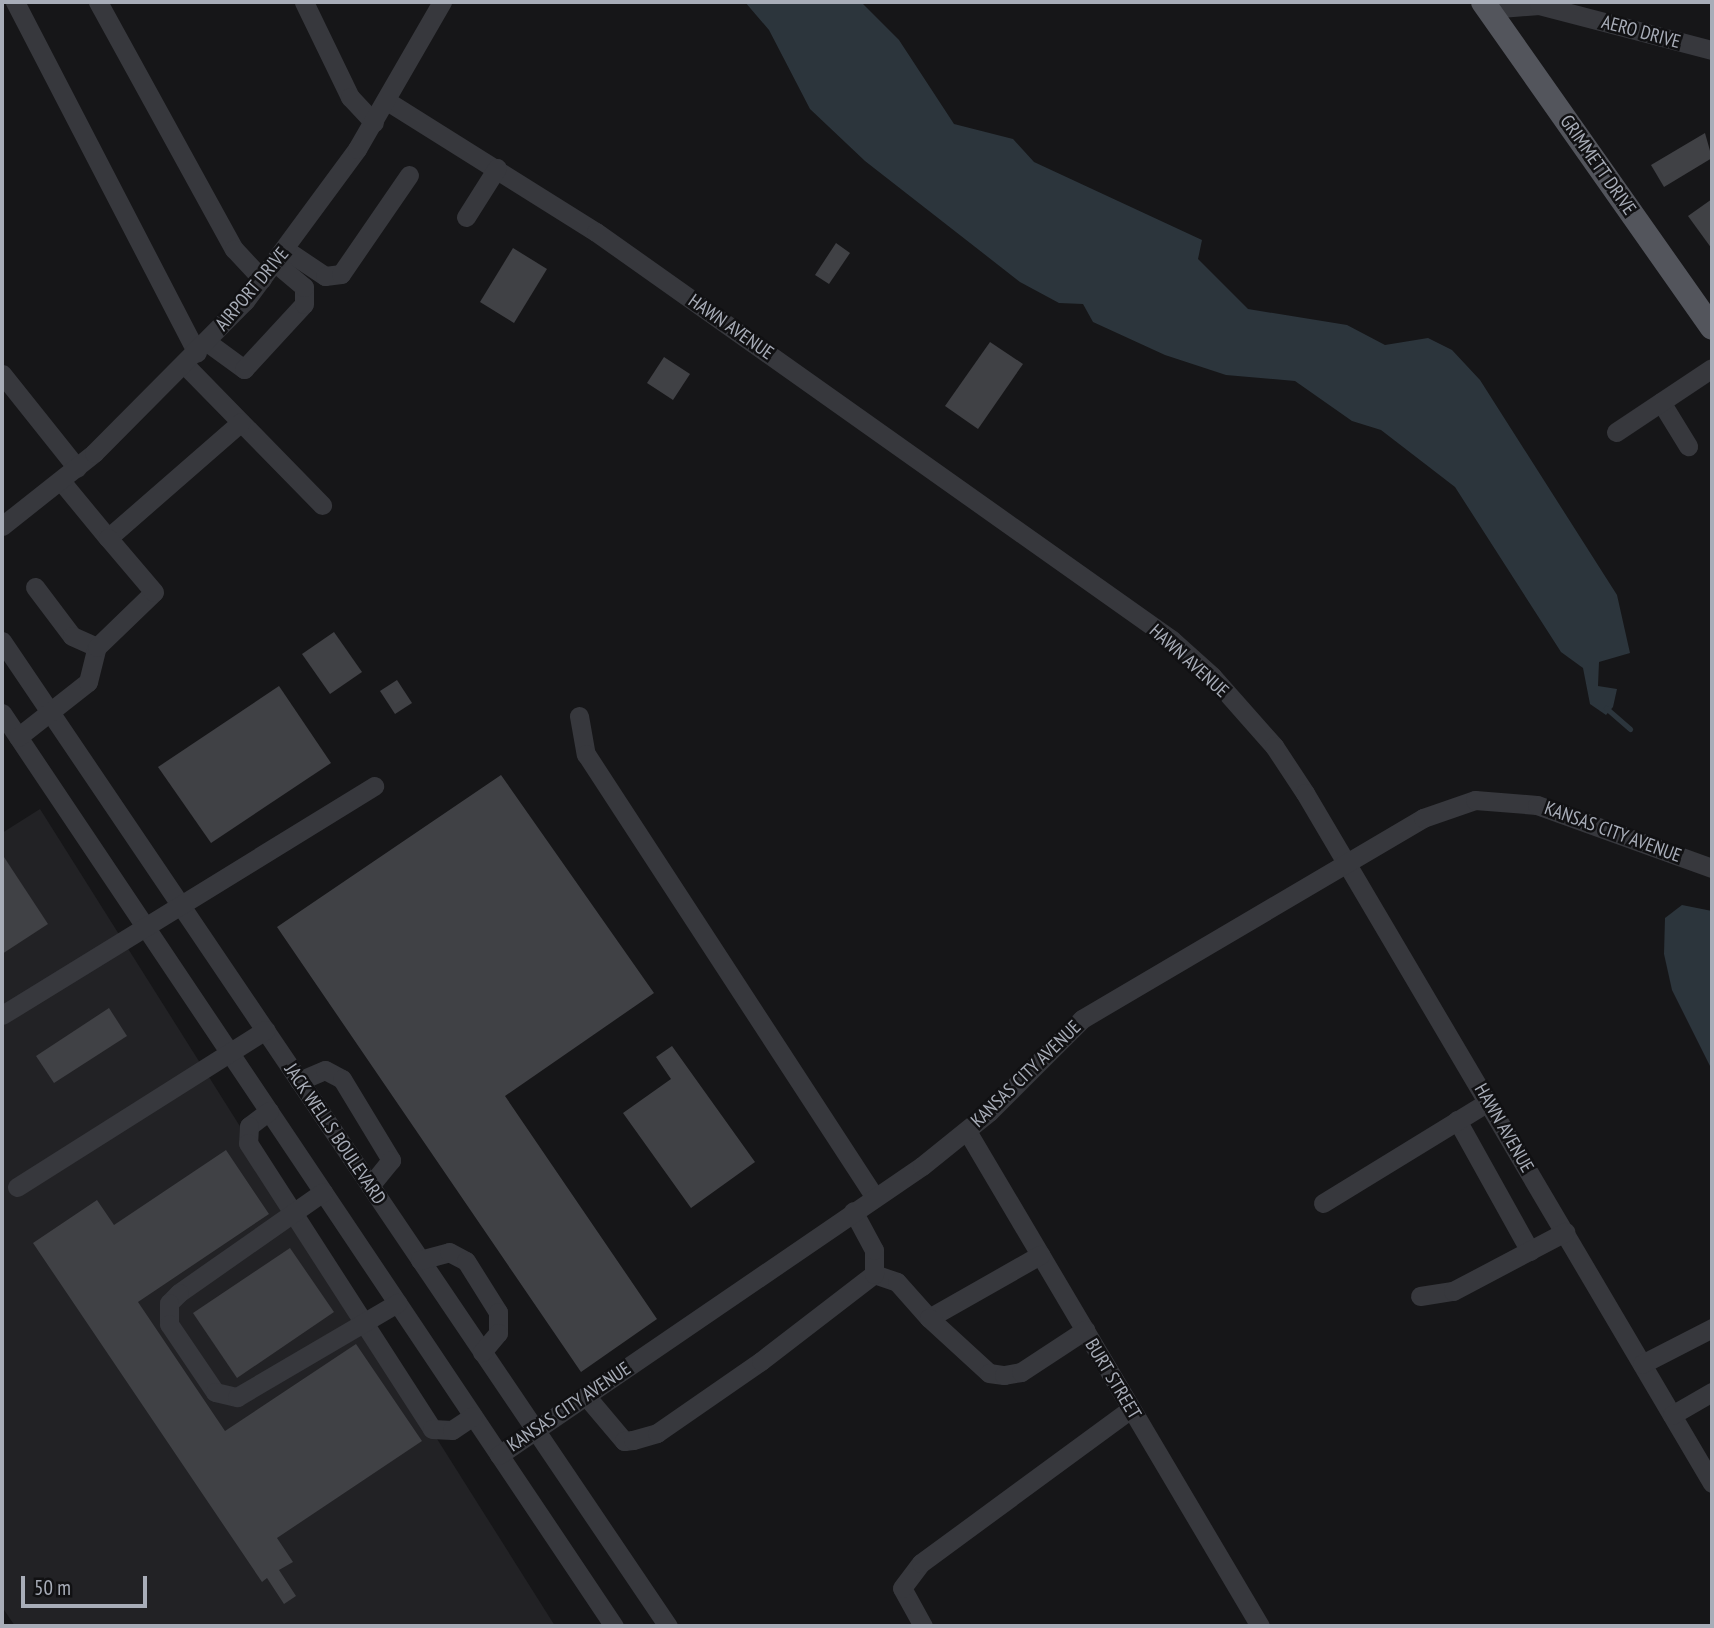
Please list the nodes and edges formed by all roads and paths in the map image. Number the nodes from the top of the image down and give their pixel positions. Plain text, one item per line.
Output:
1 (15, 2) edge
2 (98, 2) edge
3 (304, 2) edge
4 (442, 2) edge
5 (1486, 5) edge
6 (1712, 50) edge
7 (387, 101) junction
8 (374, 123) junction
9 (496, 167) junction
10 (409, 175) dead end
11 (466, 217) dead end
12 (280, 256) junction
13 (262, 279) junction
14 (1712, 328) edge
15 (196, 354) junction
16 (1712, 368) edge
17 (2, 374) edge
18 (1661, 402) junction
19 (241, 422) junction
20 (1616, 432) dead end
21 (1688, 446) dead end
22 (77, 468) junction
23 (61, 481) junction
24 (322, 505) dead end
25 (2, 526) edge
26 (108, 538) junction
27 (35, 587) dead end
28 (2, 641) edge
29 (97, 647) junction
30 (49, 711) junction
31 (2, 713) edge
32 (579, 716) dead end
33 (18, 737) junction
34 (374, 786) dead end
35 (1346, 861) junction
36 (1712, 868) edge
37 (179, 903) junction
38 (145, 926) junction
39 (2, 1015) edge
40 (265, 1030) junction
41 (230, 1053) junction
42 (299, 1081) junction
43 (1488, 1102) junction
44 (269, 1111) junction
45 (1457, 1120) junction
46 (967, 1131) junction
47 (370, 1186) junction
48 (17, 1187) dead end
49 (323, 1192) junction
50 (874, 1196) junction
51 (1323, 1203) dead end
52 (853, 1211) junction
53 (293, 1213) junction
54 (1565, 1232) junction
55 (1530, 1251) junction
56 (1040, 1255) junction
57 (420, 1260) junction
58 (874, 1274) junction
59 (1420, 1296) dead end
60 (397, 1303) junction
61 (929, 1318) junction
62 (365, 1322) junction
63 (1712, 1328) edge
64 (1085, 1330) junction
65 (482, 1352) junction
66 (1642, 1364) junction
67 (1712, 1392) edge
68 (586, 1396) junction
69 (1131, 1409) junction
70 (1672, 1415) junction
71 (473, 1416) junction
72 (536, 1431) junction
73 (499, 1455) junction
74 (1709, 1472) edge
75 (614, 1626) edge
76 (668, 1626) edge
77 (923, 1626) edge
78 (1260, 1626) edge

1 - 15 street
2 - 13 street
3 - 8 street
4 - 7 street, AIRPORT DRIVE
5 - 6 street, AERO DRIVE
5 - 14 main road, GRIMMETT DRIVE
7 - 8 street, AIRPORT DRIVE
7 - 9 street, HAWN AVENUE
8 - 12 street, AIRPORT DRIVE
9 - 11 street
9 - 35 street, HAWN AVENUE
10 - 12 street
12 - 13 street, AIRPORT DRIVE
12 - 15 street
13 - 15 street, AIRPORT DRIVE
15 - 19 street
15 - 22 street, AIRPORT DRIVE
16 - 18 street
17 - 22 street
18 - 20 street
18 - 21 street
19 - 24 street
19 - 26 street
22 - 23 street, AIRPORT DRIVE
23 - 25 street, AIRPORT DRIVE
23 - 26 street
26 - 29 street
27 - 29 street
28 - 30 street, JACK WELLS BOULEVARD
29 - 30 street
30 - 33 street
30 - 37 street, JACK WELLS BOULEVARD
31 - 33 street
32 - 50 street
33 - 38 street
34 - 37 street
35 - 36 street, KANSAS CITY AVENUE
35 - 43 street, HAWN AVENUE
35 - 46 street, KANSAS CITY AVENUE
37 - 38 street
37 - 40 street, JACK WELLS BOULEVARD
38 - 39 street
38 - 41 street
40 - 41 street
40 - 42 street, JACK WELLS BOULEVARD
41 - 44 street
41 - 48 street
42 - 47 street, JACK WELLS BOULEVARD
42 - 47 street
43 - 45 street
43 - 54 street, HAWN AVENUE
44 - 49 street
44 - 53 street
45 - 51 street
45 - 55 street
46 - 50 street, KANSAS CITY AVENUE
46 - 56 street, BURT STREET
47 - 57 street, JACK WELLS BOULEVARD
49 - 53 street
49 - 60 street
50 - 52 street, KANSAS CITY AVENUE
52 - 58 street
52 - 68 street, KANSAS CITY AVENUE
53 - 62 street
53 - 62 street
54 - 55 street
54 - 66 street, HAWN AVENUE
55 - 59 street
56 - 61 street
56 - 64 street, BURT STREET
57 - 65 street, JACK WELLS BOULEVARD
57 - 65 street
58 - 61 street
58 - 68 street
60 - 62 street
60 - 71 street
61 - 64 street
62 - 71 street
63 - 66 street
64 - 69 street, BURT STREET
65 - 72 street, JACK WELLS BOULEVARD
66 - 70 street, HAWN AVENUE
67 - 70 street
68 - 72 street, KANSAS CITY AVENUE
69 - 77 street
69 - 78 street, BURT STREET
70 - 74 street, HAWN AVENUE
71 - 73 street
72 - 73 street, KANSAS CITY AVENUE
72 - 76 street, JACK WELLS BOULEVARD
73 - 75 street

